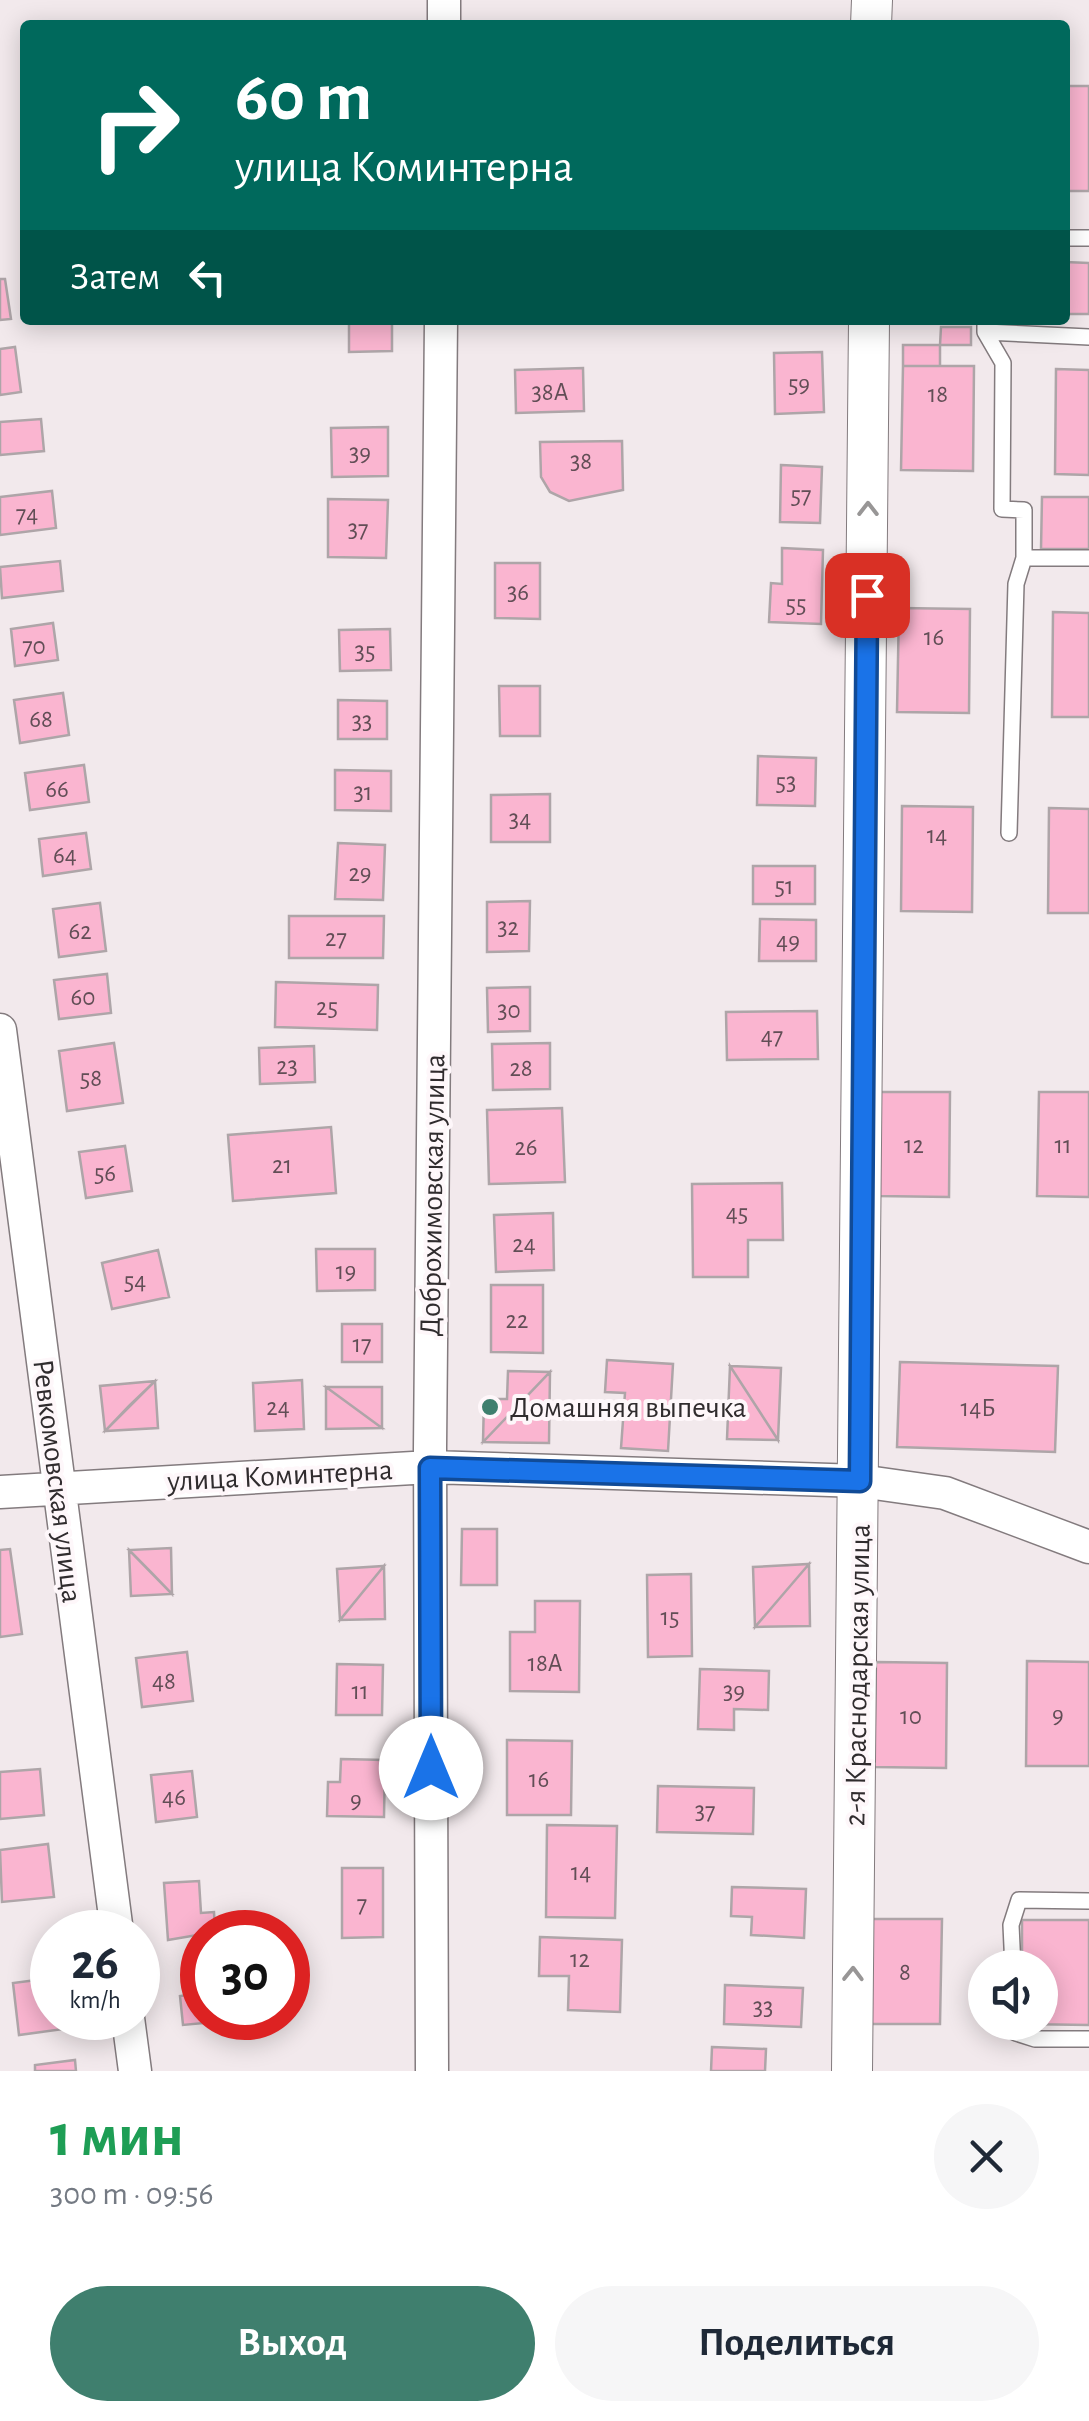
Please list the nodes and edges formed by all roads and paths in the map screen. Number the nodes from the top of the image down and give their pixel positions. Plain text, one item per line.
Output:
1 (441, 325) edge
2 (869, 325) edge
3 (985, 326) edge
4 (1089, 337) edge
5 (1024, 558) junction
6 (1089, 558) edge
7 (1009, 832) dead end
8 (0, 1030) edge
9 (430, 1468) junction
10 (860, 1481) junction
11 (58, 1486) junction
12 (0, 1492) edge
13 (1089, 1547) edge
14 (1089, 1901) edge
15 (114, 1910) edge
16 (1012, 1950) edge
17 (1058, 2039) edge
18 (1089, 2039) edge
19 (131, 2040) edge
20 (135, 2071) edge
21 (432, 2071) edge
22 (852, 2071) edge

1 - 9 street, Доброхимовская улица
10 -> 2 street, 2-я Краснодарская улица
3 - 4 lane
3 - 5 lane
5 - 6 lane
5 - 7 lane
8 - 11 street, Ревкомовская улица
9 - 10 street, улица Коминтерна
9 - 11 street, улица Коминтерна
9 - 21 street, Доброхимовская улица
10 - 13 street, улица Коминтерна
22 -> 10 street, 2-я Краснодарская улица
11 - 12 street, улица Коминтерна
11 - 15 street, Ревкомовская улица
14 - 16 lane
17 - 18 lane
19 - 20 street

